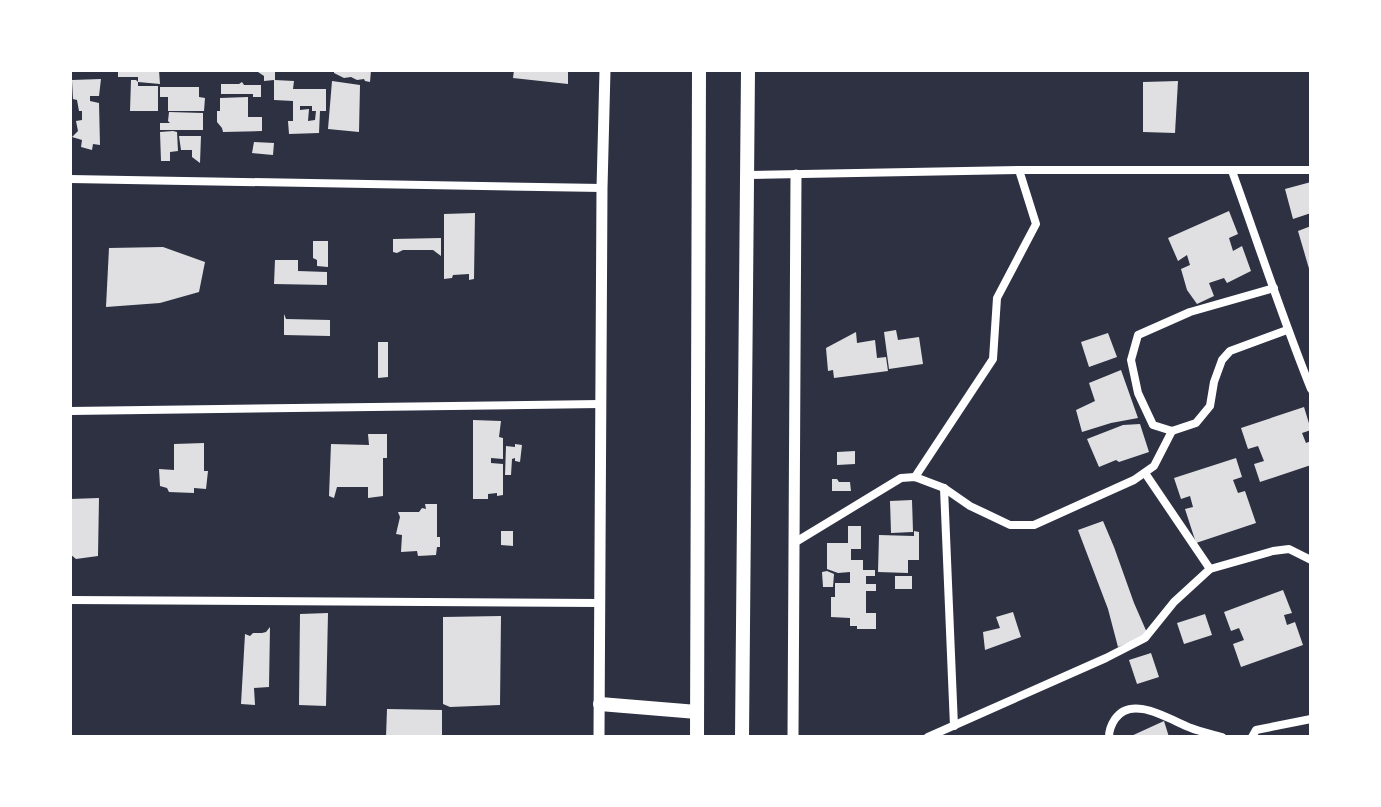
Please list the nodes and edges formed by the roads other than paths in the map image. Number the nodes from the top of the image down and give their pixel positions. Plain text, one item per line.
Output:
1 (605, 70) edge
2 (699, 70) edge
3 (748, 70) edge
4 (1019, 170) junction
5 (1311, 170) edge
6 (1232, 171) junction
7 (747, 175) junction
8 (796, 175) junction
9 (70, 179) edge
10 (602, 188) junction
11 (1274, 288) junction
12 (1287, 330) junction
13 (1311, 389) edge
14 (600, 404) junction
15 (70, 411) edge
16 (1172, 431) junction
17 (1145, 473) junction
18 (915, 477) junction
19 (944, 488) junction
20 (794, 543) junction
21 (1311, 560) edge
22 (1210, 569) junction
23 (70, 600) edge
24 (599, 603) junction
25 (600, 704) junction
26 (697, 712) junction
27 (1311, 719) edge
28 (954, 726) junction
29 (599, 737) edge
30 (697, 737) edge
31 (742, 737) edge
32 (793, 737) edge
33 (928, 737) edge
34 (1109, 737) edge
35 (1222, 737) edge
36 (1252, 737) edge

1 - 10 street
2 - 26 highway
3 - 7 highway
4 - 6 street
4 - 8 street
4 - 18 street
5 - 6 street
6 - 11 street
7 - 8 street
7 - 31 highway
8 - 20 street
9 - 10 street
10 - 14 street
11 - 12 street
11 - 16 street
12 - 13 street
12 - 16 street
14 - 15 street
14 - 24 street
16 - 17 street
17 - 19 street
17 - 22 street
18 - 19 street
18 - 20 street
19 - 28 street
20 - 32 street
21 - 22 street
22 - 28 street
23 - 24 street
24 - 25 street
25 - 26 highway
25 - 29 street
26 - 30 highway
27 - 36 street
28 - 33 street
34 - 35 street

